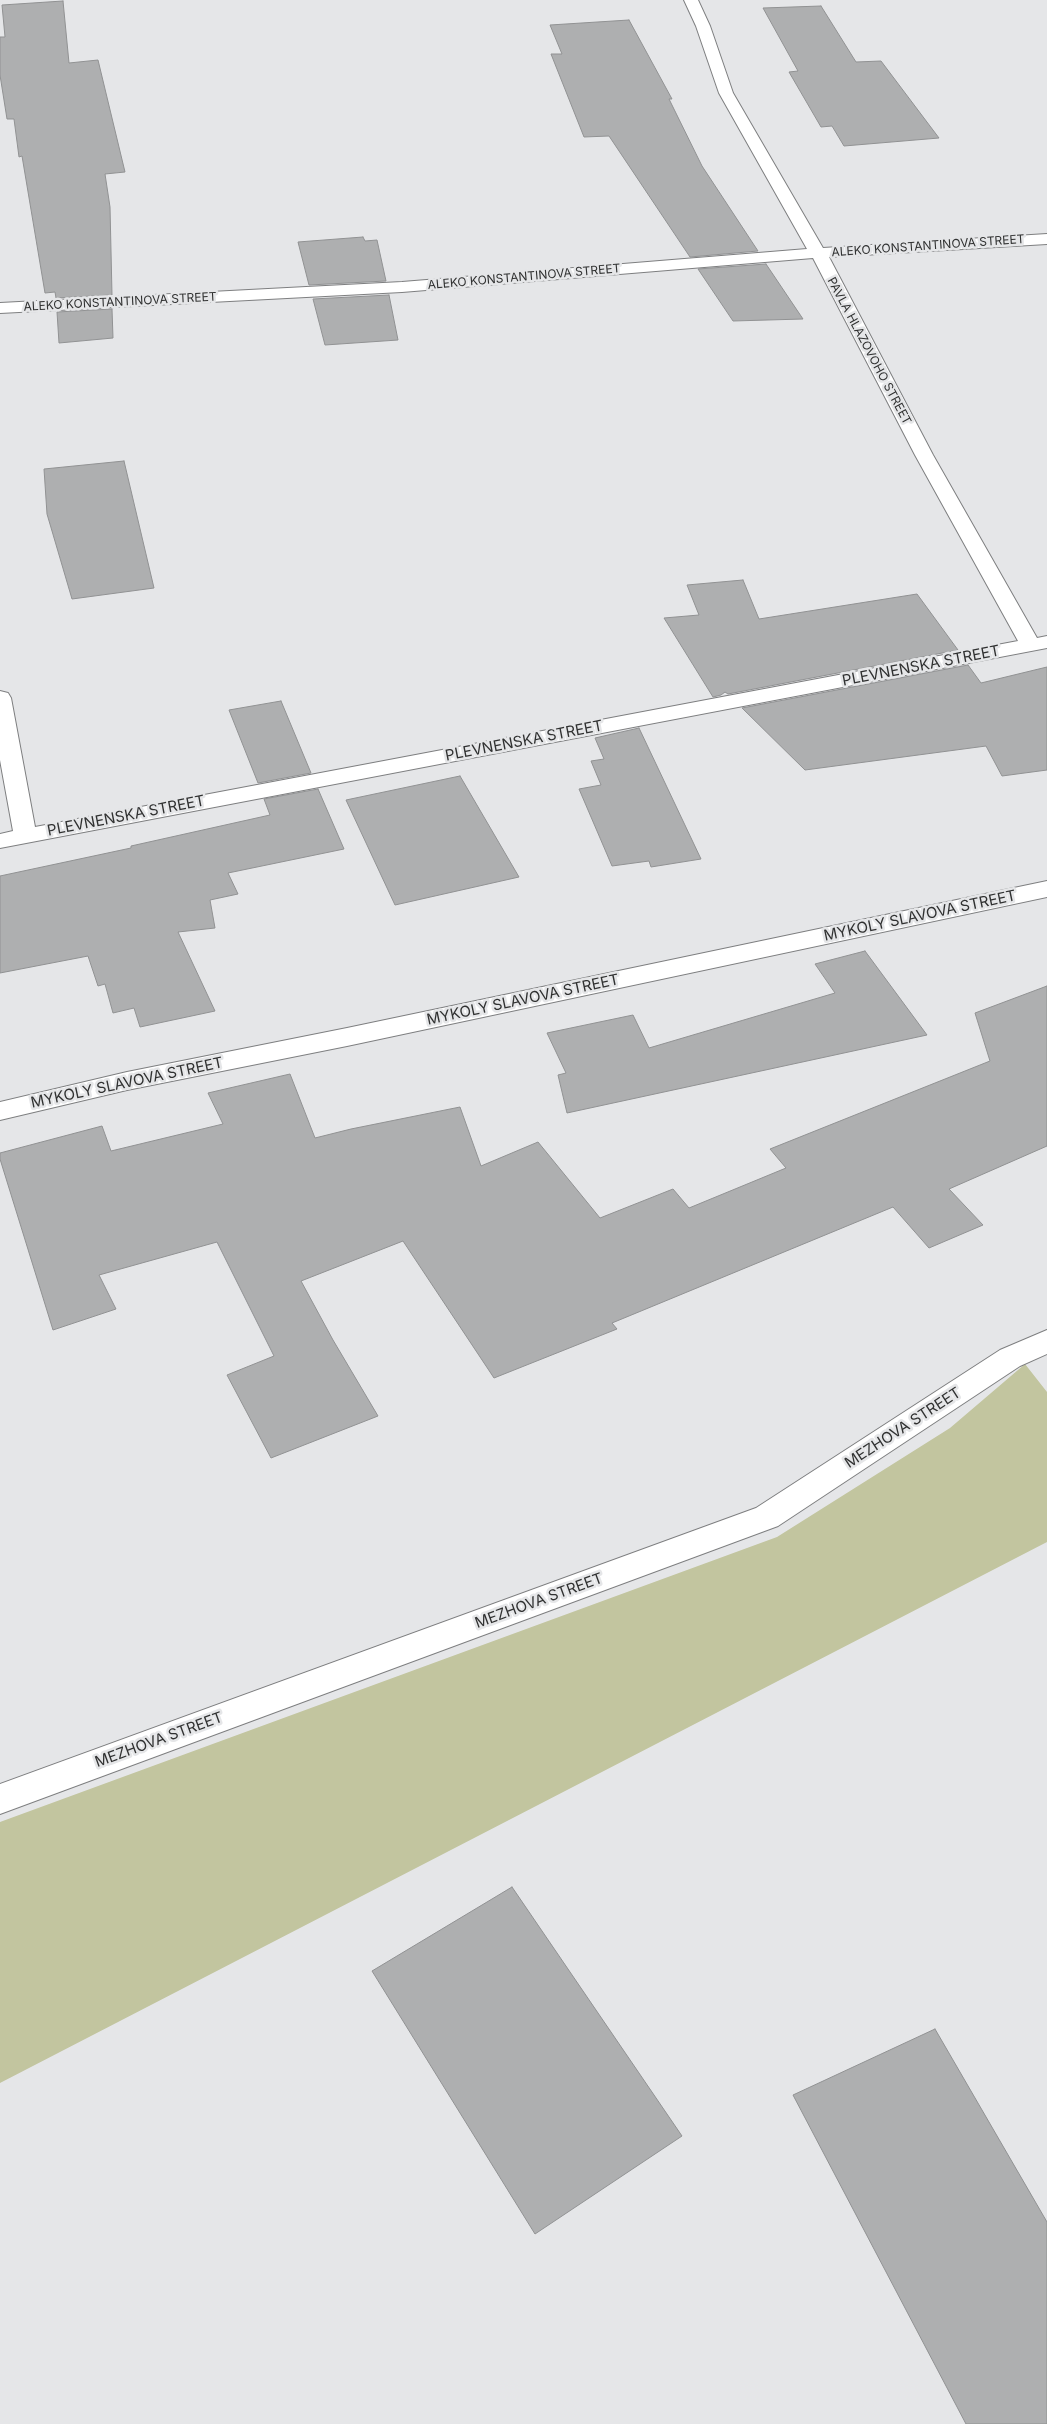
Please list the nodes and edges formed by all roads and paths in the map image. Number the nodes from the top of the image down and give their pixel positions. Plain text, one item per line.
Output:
1 (691, 0) edge
2 (1047, 239) edge
3 (818, 253) junction
4 (0, 308) edge
5 (1038, 643) edge
6 (0, 698) edge
7 (25, 836) junction
8 (0, 841) edge
9 (1047, 889) edge
10 (0, 1111) edge
11 (1047, 1341) edge
12 (0, 1799) edge

1 - 3 street, PAVLA HLAZOVOHO STREET
2 - 3 street, ALEKO KONSTANTINOVA STREET
3 - 4 street, ALEKO KONSTANTINOVA STREET
3 - 5 street, PAVLA HLAZOVOHO STREET
5 - 7 street, PLEVNENSKA STREET
6 - 7 street
7 - 8 street, PLEVNENSKA STREET
9 - 10 street, MYKOLY SLAVOVA STREET
11 - 12 street, MEZHOVA STREET

